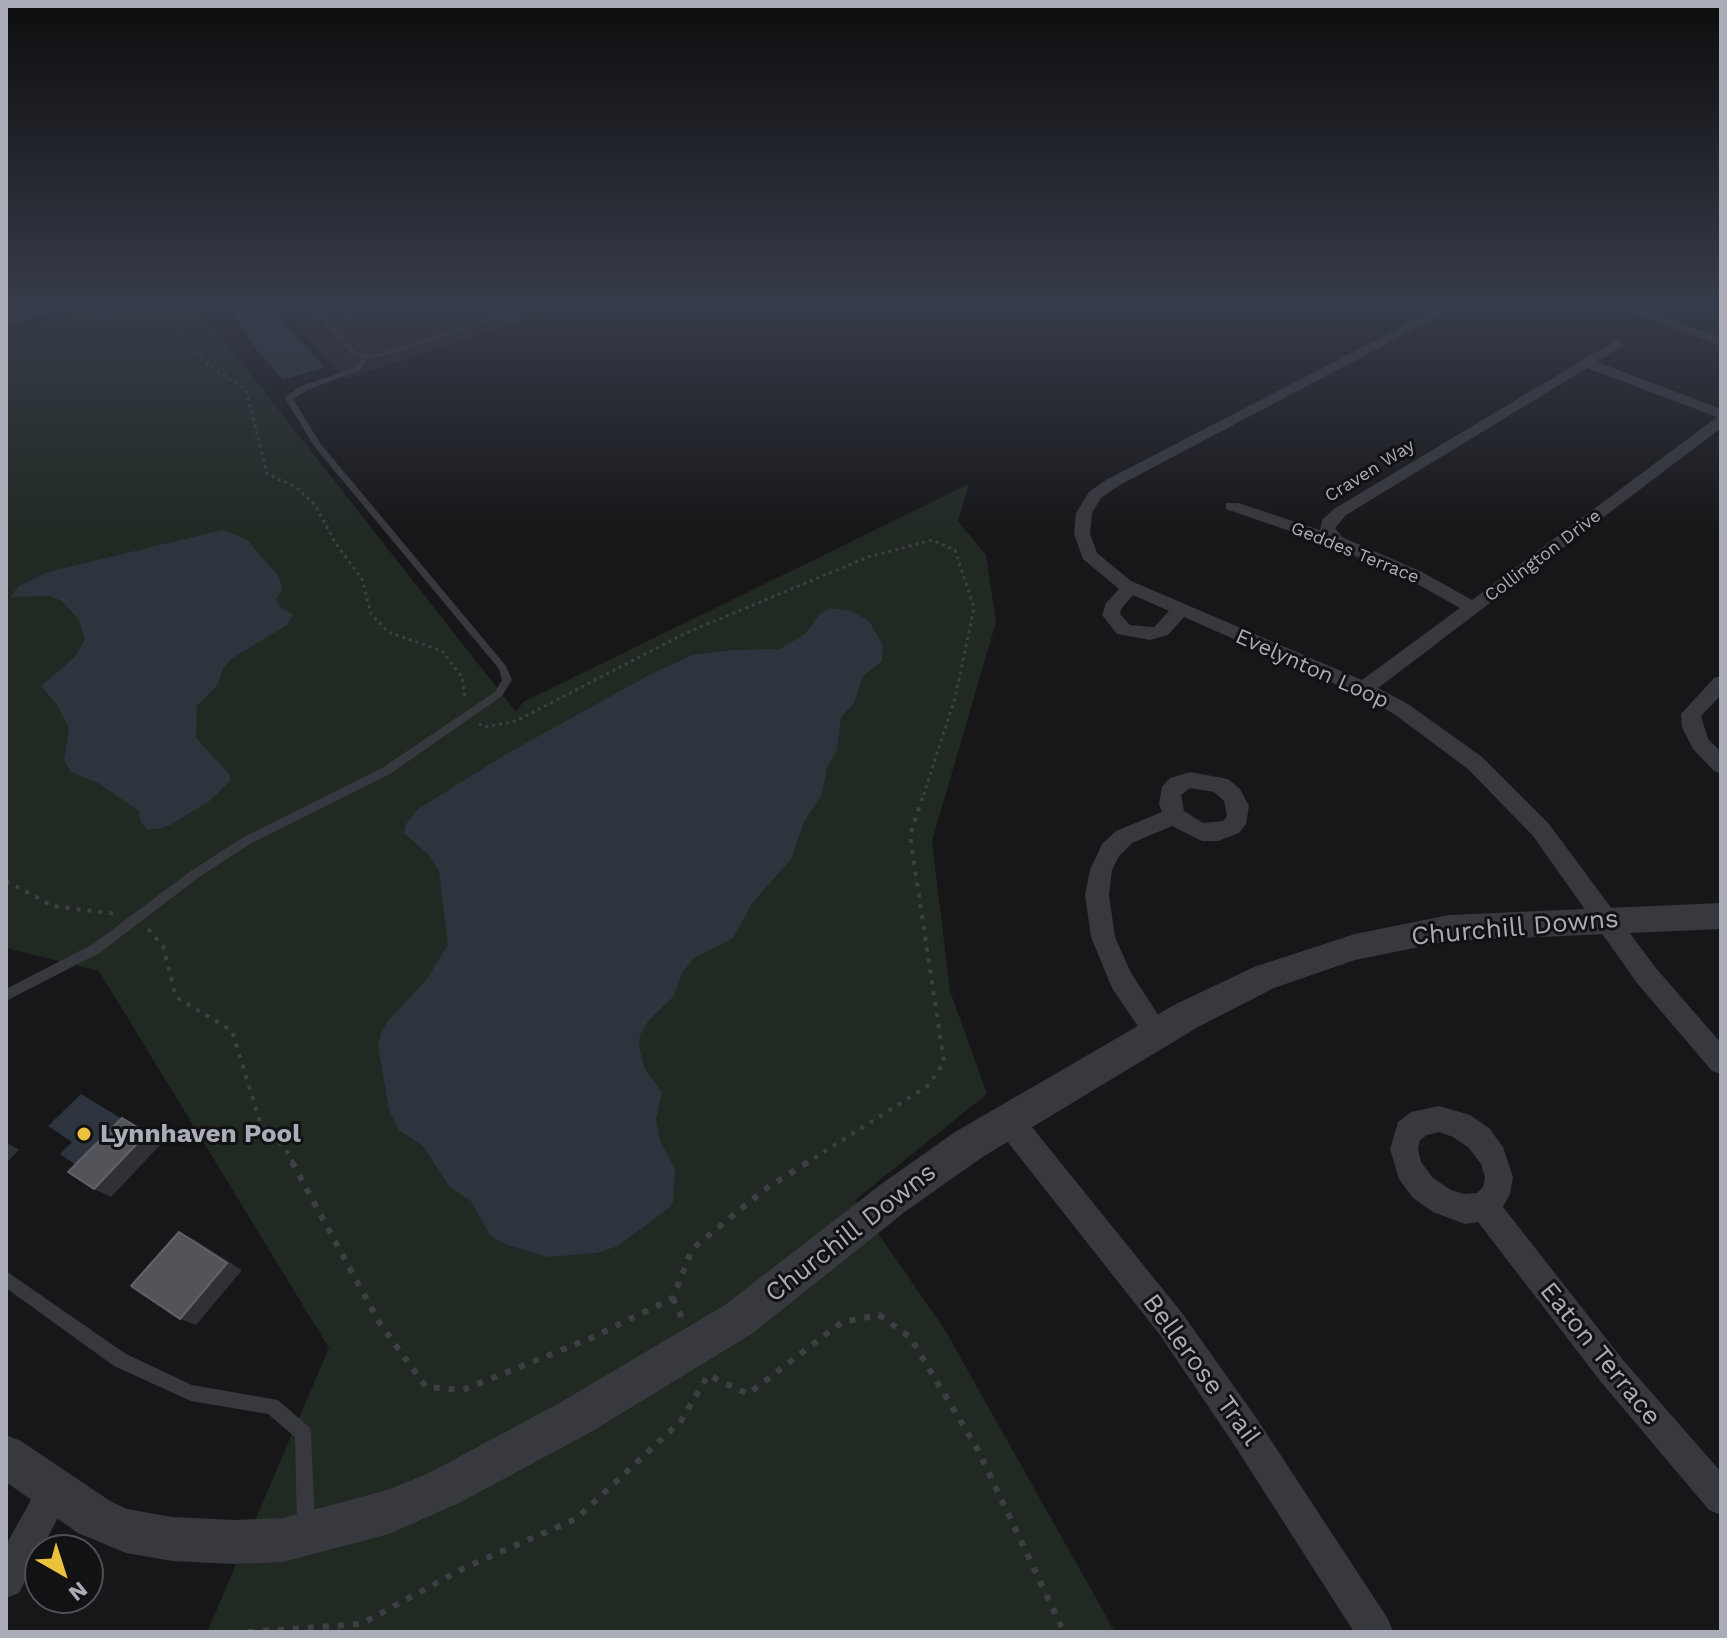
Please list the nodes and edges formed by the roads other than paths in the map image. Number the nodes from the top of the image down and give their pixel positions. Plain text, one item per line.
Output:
1 (320, 382) edge
2 (1305, 382) edge
3 (1552, 382) edge
4 (1638, 382) edge
5 (1721, 414) edge
6 (1721, 421) edge
7 (1232, 506) dead end
8 (1336, 541) junction
9 (1130, 588) junction
10 (1473, 608) junction
11 (1180, 610) junction
12 (1721, 683) edge
13 (1365, 689) junction
14 (1721, 765) edge
15 (1175, 816) dead end
16 (1721, 916) edge
17 (1607, 919) junction
18 (6, 995) edge
19 (1157, 1033) junction
20 (1721, 1062) edge
21 (1009, 1121) junction
22 (1484, 1206) dead end
23 (6, 1279) edge
24 (6, 1456) edge
25 (54, 1492) junction
26 (1721, 1498) edge
27 (306, 1534) junction
28 (6, 1580) edge
29 (1375, 1632) edge

1 - 18 lane
2 - 9 street, Evelynton Loop
3 - 8 street, Craven Way
4 - 5 street
6 - 10 street, Collington Drive
7 - 8 street, Geddes Terrace
8 - 10 street, Geddes Terrace
9 - 11 street, Evelynton Loop
9 - 11 street
10 - 13 street, Collington Drive
11 - 13 street, Evelynton Loop
12 - 14 street
13 - 17 street, Evelynton Loop
15 - 19 street
16 - 17 street, Churchill Downs
17 - 19 street, Churchill Downs
17 - 20 street, Evelynton Loop
19 - 21 street, Churchill Downs
21 - 27 street, Churchill Downs
21 - 29 street, Bellerose Trail
22 - 26 street, Eaton Terrace
23 - 27 lane
24 - 25 street, Churchill Downs
25 - 27 street, Churchill Downs
25 - 28 street

